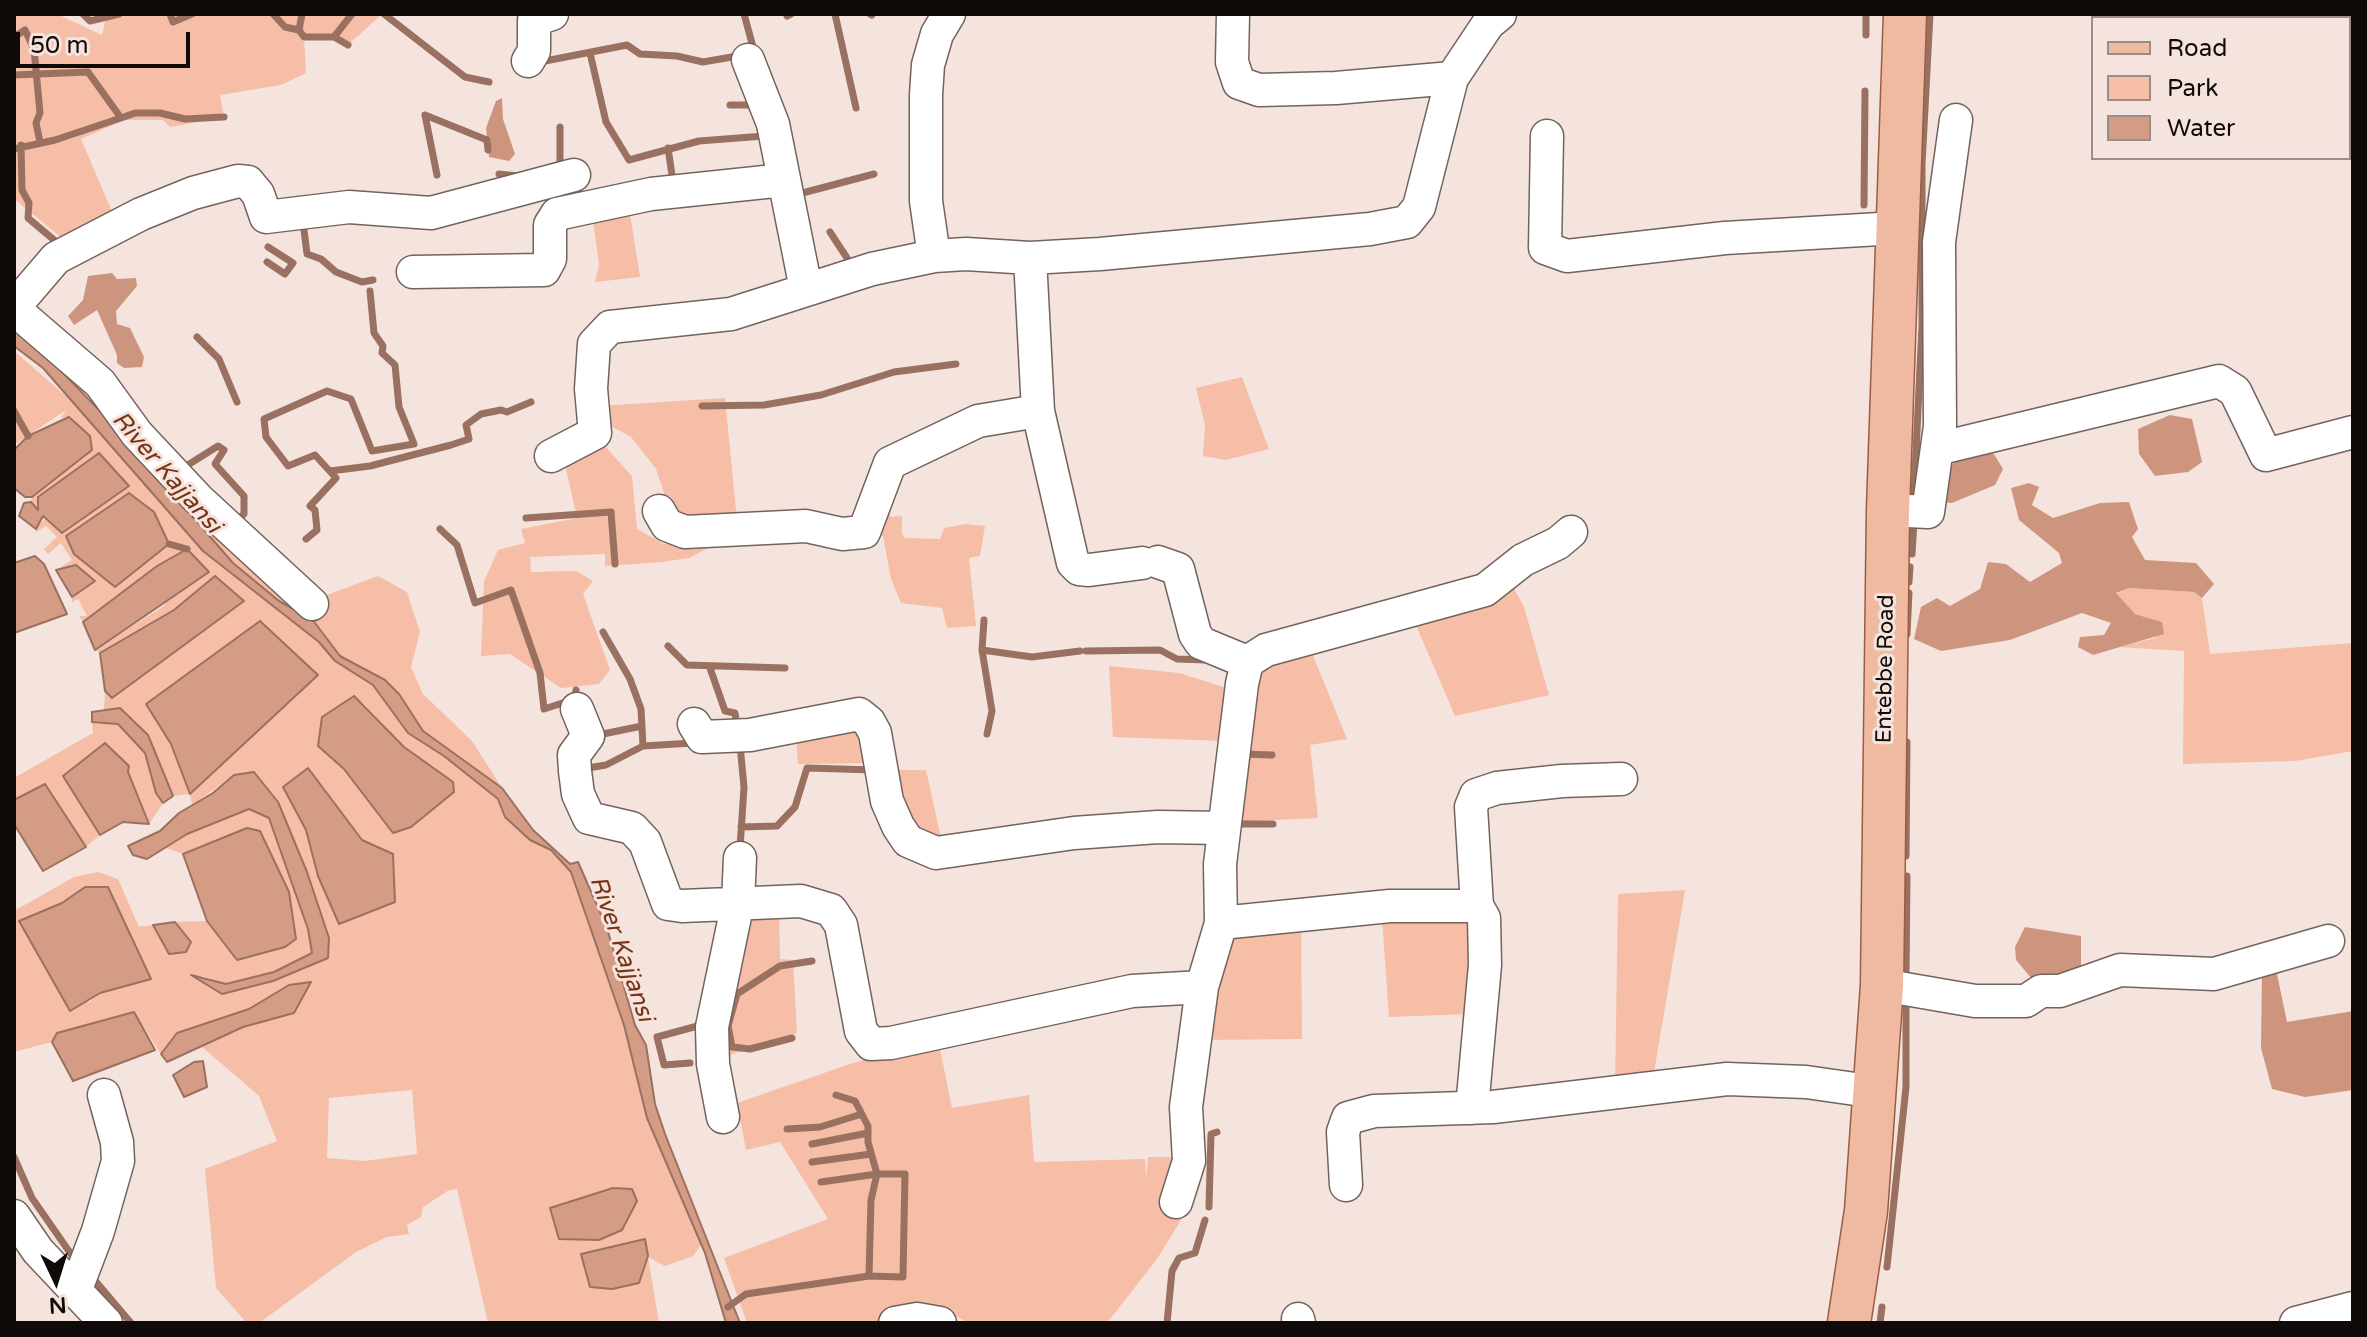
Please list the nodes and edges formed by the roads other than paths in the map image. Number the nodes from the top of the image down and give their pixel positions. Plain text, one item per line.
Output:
1 (552, 14) edge
2 (949, 14) edge
3 (1233, 14) edge
4 (1500, 14) edge
5 (1905, 14) edge
6 (748, 60) dead end
7 (528, 61) dead end
8 (1452, 78) junction
9 (1956, 120) dead end
10 (1547, 136) dead end
11 (574, 175) dead end
12 (784, 180) junction
13 (1897, 228) junction
14 (934, 256) junction
15 (1030, 258) junction
16 (413, 272) dead end
17 (806, 289) junction
18 (14, 308) edge
19 (1038, 411) junction
20 (2353, 432) edge
21 (1937, 449) junction
22 (551, 456) dead end
23 (1888, 510) junction
24 (659, 511) dead end
25 (1571, 532) dead end
26 (312, 604) dead end
27 (1247, 662) junction
28 (577, 709) dead end
29 (694, 724) dead end
30 (1621, 779) dead end
31 (1223, 828) junction
32 (740, 858) dead end
33 (738, 902) junction
34 (1477, 906) junction
35 (1221, 923) junction
36 (2328, 941) dead end
37 (1882, 985) junction
38 (1202, 987) junction
39 (1876, 1092) junction
40 (104, 1095) dead end
41 (1472, 1108) junction
42 (723, 1117) dead end
43 (1346, 1185) dead end
44 (1176, 1202) dead end
45 (16, 1225) edge
46 (76, 1289) junction
47 (2353, 1308) edge
48 (106, 1323) edge
49 (895, 1323) edge
50 (940, 1323) edge
51 (1849, 1323) edge
52 (2296, 1323) edge

1 - 7 street
2 - 14 street
3 - 8 street
4 - 8 street
5 - 13 main road, Entebbe Road
6 - 12 street
8 - 15 street
9 - 21 street
10 - 13 street
11 - 18 street
12 - 16 street
12 - 17 street
13 - 23 main road, Entebbe Road
14 - 15 street
14 - 17 street
15 - 19 street
17 - 22 street
18 - 26 street
19 - 24 street
19 - 27 street
20 - 21 street
21 - 23 street
23 - 37 main road, Entebbe Road
25 - 27 street
27 - 31 street
28 - 33 street
29 - 31 street
30 - 34 street
31 - 35 street
32 - 33 street
33 - 38 street
33 - 42 street
34 - 35 street
34 - 41 street
35 - 38 street
36 - 37 street
37 - 39 main road, Entebbe Road
38 - 44 street
39 - 41 street
39 - 51 main road, Entebbe Road
40 - 46 street
41 - 43 street
45 - 46 street
46 - 48 street
47 - 52 street
49 - 50 street

